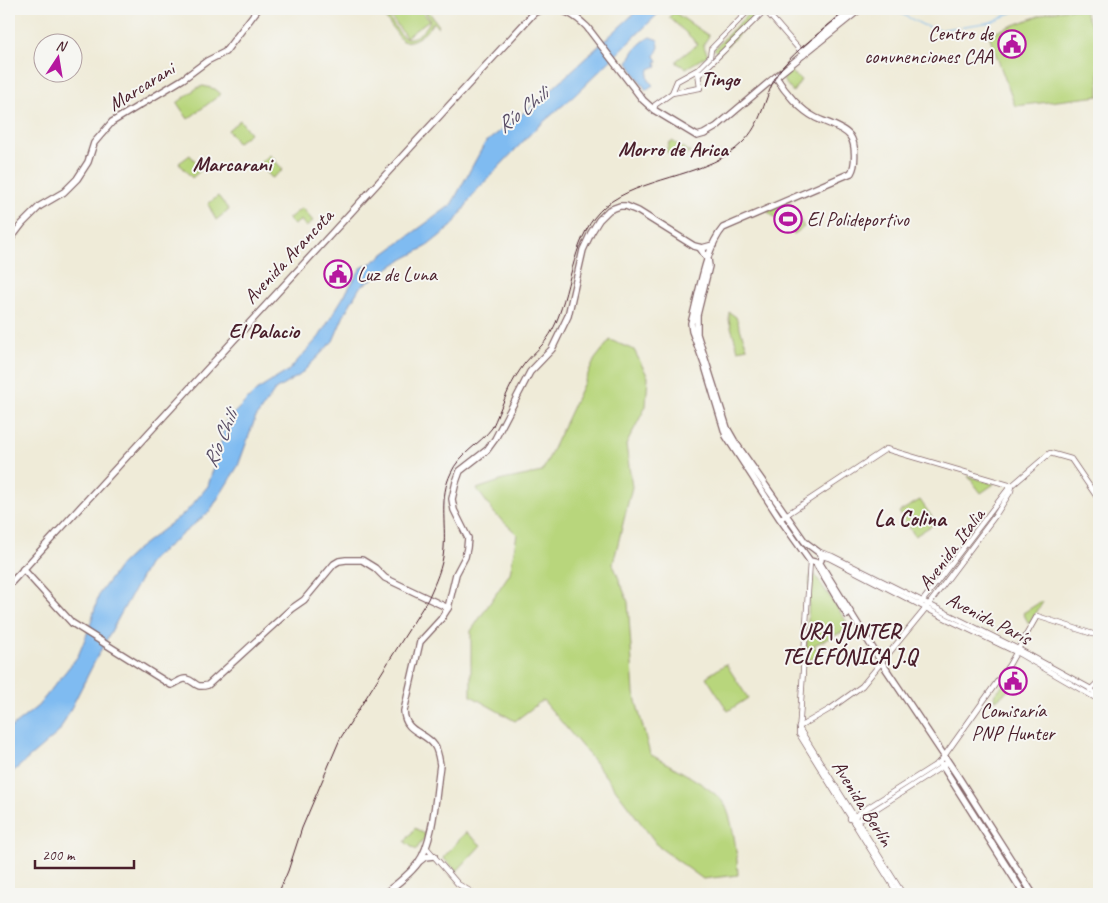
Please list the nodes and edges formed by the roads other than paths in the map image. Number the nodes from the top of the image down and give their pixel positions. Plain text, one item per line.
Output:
1 (258, 9) edge
2 (528, 9) edge
3 (574, 9) edge
4 (750, 9) edge
5 (853, 9) edge
6 (860, 9) edge
7 (765, 10) edge
8 (530, 16) junction
9 (577, 16) junction
10 (803, 53) junction
11 (710, 55) junction
12 (716, 60) junction
13 (699, 72) junction
14 (776, 76) junction
15 (672, 94) junction
16 (654, 110) junction
17 (9, 241) edge
18 (713, 246) junction
19 (700, 248) junction
20 (708, 260) junction
21 (1012, 486) junction
22 (1099, 500) edge
23 (786, 515) junction
24 (780, 519) junction
25 (816, 558) junction
26 (22, 569) junction
27 (9, 585) edge
28 (921, 603) junction
29 (927, 606) junction
30 (448, 608) junction
31 (1099, 636) edge
32 (804, 650) junction
33 (1017, 650) junction
34 (794, 655) dead end
35 (882, 663) junction
36 (1099, 681) edge
37 (1089, 691) junction
38 (1099, 699) edge
39 (799, 727) junction
40 (943, 762) junction
41 (854, 820) junction
42 (426, 847) junction
43 (434, 856) junction
44 (419, 862) junction
45 (384, 894) edge
46 (475, 894) edge
47 (898, 894) edge
48 (903, 894) edge
49 (1024, 894) edge
50 (1033, 894) edge

1 - 17 main road, Marcarani
2 - 8 main road
3 - 9 street
4 - 11 street
5 - 10 main road
6 - 10 main road
7 - 10 street
7 - 12 street
8 - 9 main road
8 - 26 main road, Avenida Arancota
9 - 16 main road
10 - 14 main road
11 - 12 street
11 - 13 street
12 - 13 street
13 - 15 street
13 - 15 street
14 - 16 main road
14 - 18 main road
15 - 16 street
18 - 19 main road
18 - 20 main road
19 - 20 main road
19 - 30 main road
20 - 23 main road
20 - 24 main road
21 - 22 street
21 - 23 street
21 - 28 street, Avenida Italia
21 - 29 street, Avenida Italia
23 - 24 street
23 - 25 main road
24 - 25 main road
25 - 28 street, Avenida París
25 - 32 street, Avenida Berlín
25 - 35 main road
26 - 27 main road, Avenida Arancota
26 - 30 main road
28 - 29 street, Avenida París
29 - 33 street, Avenida París
29 - 35 street, Avenida Italia
30 - 42 main road
31 - 33 street
32 - 34 street
32 - 39 street, Avenida Berlín
33 - 37 street, Avenida París
33 - 40 street
35 - 39 street, Avenida Italia
35 - 40 main road
36 - 37 street
37 - 38 street, Avenida París
39 - 41 street, Avenida Berlín
39 - 41 street, Avenida Berlín
40 - 41 street
40 - 49 main road
40 - 50 main road
41 - 47 street, Avenida Berlín
41 - 48 street, Avenida Berlín
42 - 43 street
42 - 44 main road
43 - 44 main road
43 - 46 street
44 - 45 main road

